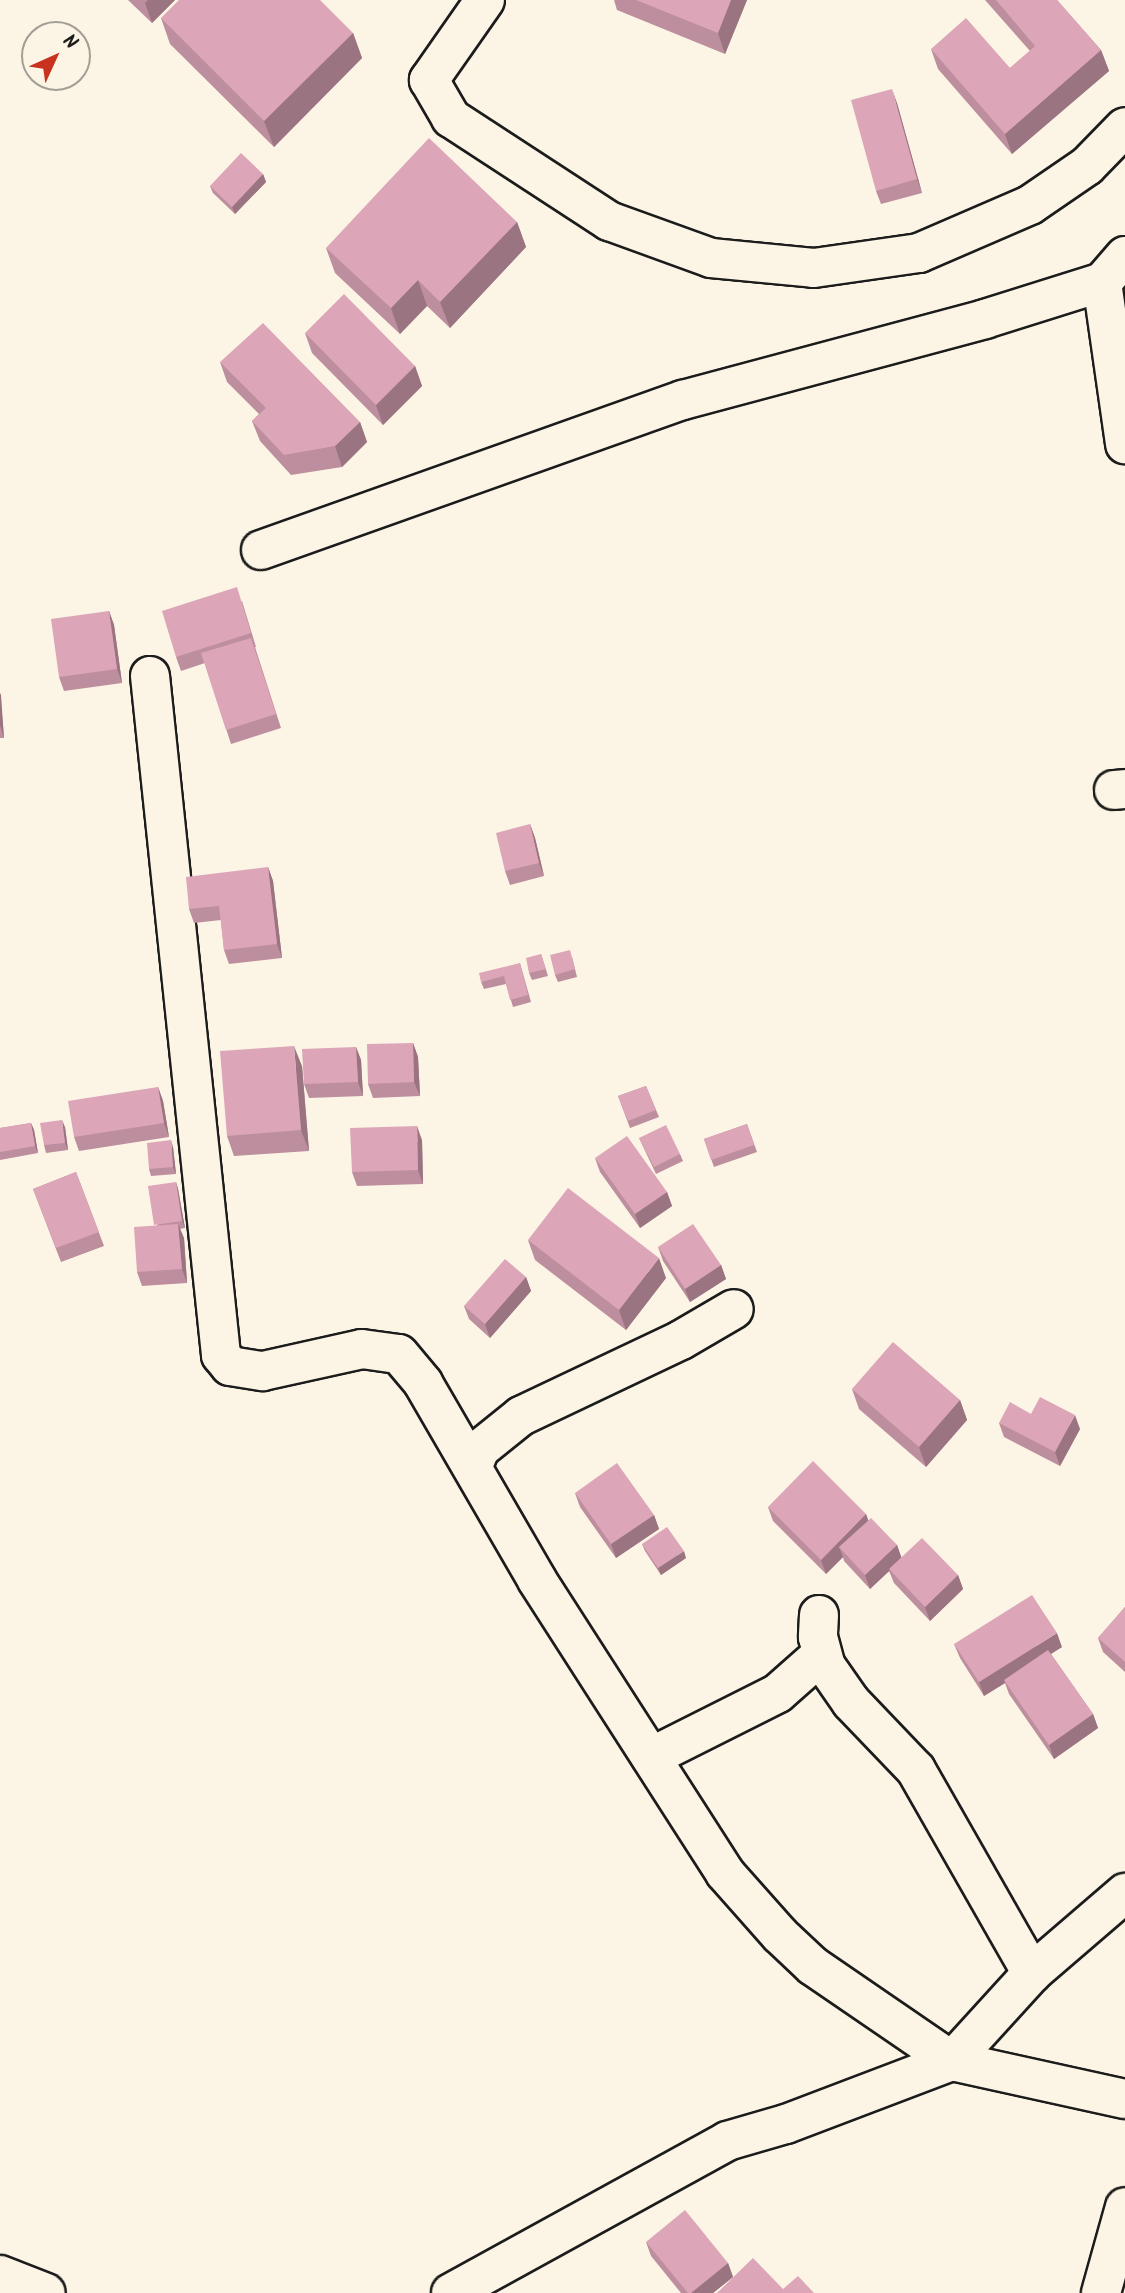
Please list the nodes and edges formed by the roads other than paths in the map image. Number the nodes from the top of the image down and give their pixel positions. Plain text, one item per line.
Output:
1 (485, 0) edge
2 (1125, 127) edge
3 (1113, 269) edge
4 (1125, 444) edge
5 (261, 550) dead end
6 (150, 676) dead end
7 (734, 1309) dead end
8 (472, 1466) junction
9 (819, 1615) dead end
10 (821, 1655) junction
11 (651, 1757) junction
12 (1125, 1893) edge
13 (1032, 1973) junction
14 (952, 2061) junction
15 (1125, 2099) edge
16 (1125, 2207) edge
17 (0, 2275) edge
18 (46, 2293) edge
19 (451, 2293) edge
20 (1101, 2293) edge

1 - 2 street
3 - 4 street
3 - 5 street
6 - 8 street
7 - 8 street
8 - 11 street
9 - 10 street
10 - 11 street
10 - 13 street
11 - 14 street
12 - 13 street
13 - 14 street
14 - 15 street
14 - 19 street
16 - 20 street
17 - 18 street

